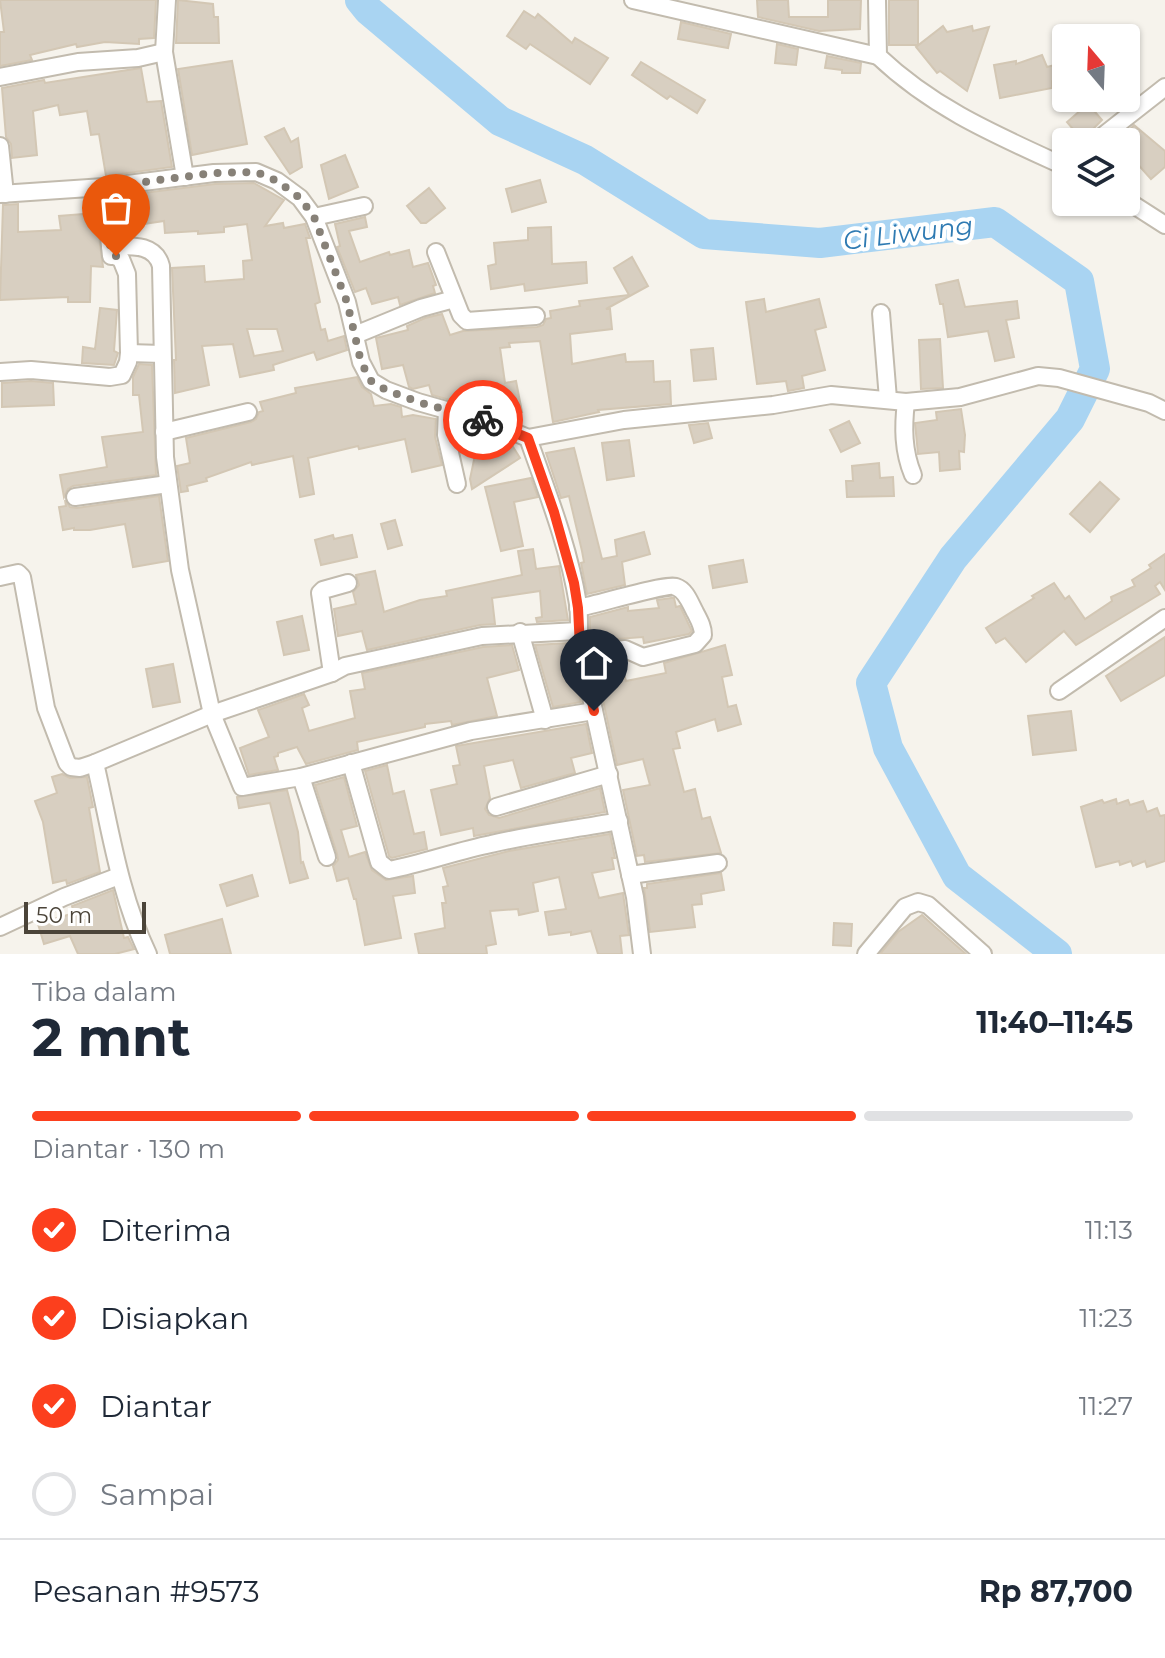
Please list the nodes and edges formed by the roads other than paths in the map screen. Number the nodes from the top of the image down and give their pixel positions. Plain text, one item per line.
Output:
1 (167, 0) edge
2 (633, 0) edge
3 (877, 0) edge
4 (164, 52) junction
5 (878, 56) junction
6 (0, 77) edge
7 (1165, 87) edge
8 (1113, 128) edge
9 (0, 146) edge
10 (1052, 161) edge
11 (185, 177) junction
12 (104, 187) junction
13 (2, 194) edge
14 (364, 206) dead end
15 (1140, 209) edge
16 (314, 217) junction
17 (1165, 225) edge
18 (436, 252) dead end
19 (111, 255) junction
20 (454, 299) junction
21 (881, 313) dead end
22 (536, 316) dead end
23 (355, 335) junction
24 (129, 353) junction
25 (162, 354) junction
26 (0, 372) edge
27 (888, 399) junction
28 (906, 402) junction
29 (447, 410) junction
30 (1165, 411) edge
31 (248, 412) dead end
32 (164, 432) junction
33 (528, 438) junction
34 (913, 475) dead end
35 (168, 484) junction
36 (457, 484) dead end
37 (75, 497) dead end
38 (0, 577) edge
39 (348, 583) dead end
40 (578, 608) junction
41 (1165, 618) edge
42 (578, 631) junction
43 (520, 632) junction
44 (581, 653) junction
45 (332, 673) junction
46 (1059, 691) dead end
47 (594, 711) junction
48 (212, 714) junction
49 (545, 720) junction
50 (95, 763) junction
51 (351, 763) junction
52 (609, 774) junction
53 (301, 777) junction
54 (496, 807) dead end
55 (619, 821) junction
56 (327, 857) dead end
57 (718, 863) dead end
58 (630, 875) junction
59 (119, 876) junction
60 (0, 927) edge
61 (148, 954) edge
62 (642, 954) edge
63 (866, 954) edge
64 (983, 954) edge

1 - 4 street
2 - 5 street
3 - 5 street
4 - 6 street
4 - 11 street
5 - 10 street
7 - 8 street
9 - 13 street
11 - 12 street
11 - 16 street
12 - 13 street
12 - 19 street
14 - 16 street
15 - 17 street
16 - 23 street
18 - 20 street
19 - 24 street
19 - 25 street
20 - 22 street
20 - 23 street
21 - 27 street
23 - 29 street
24 - 25 street
24 - 26 street
25 - 32 street
27 - 28 street
27 - 33 street
28 - 30 street
28 - 34 street
29 - 33 street
29 - 36 street
31 - 32 street
32 - 35 street
33 - 40 street
35 - 37 street
35 - 48 street
38 - 50 street
39 - 45 street
40 - 42 street
40 - 44 street
41 - 46 street
42 - 43 street
42 - 44 street
43 - 45 street
43 - 49 street
44 - 47 street
45 - 48 street
47 - 49 street
47 - 52 street
48 - 50 street
48 - 53 street
49 - 51 street
50 - 59 street
51 - 53 street
51 - 55 street
52 - 54 street
52 - 55 street
53 - 56 street
55 - 58 street
57 - 58 street
58 - 62 street
59 - 60 street
59 - 61 street
63 - 64 street

